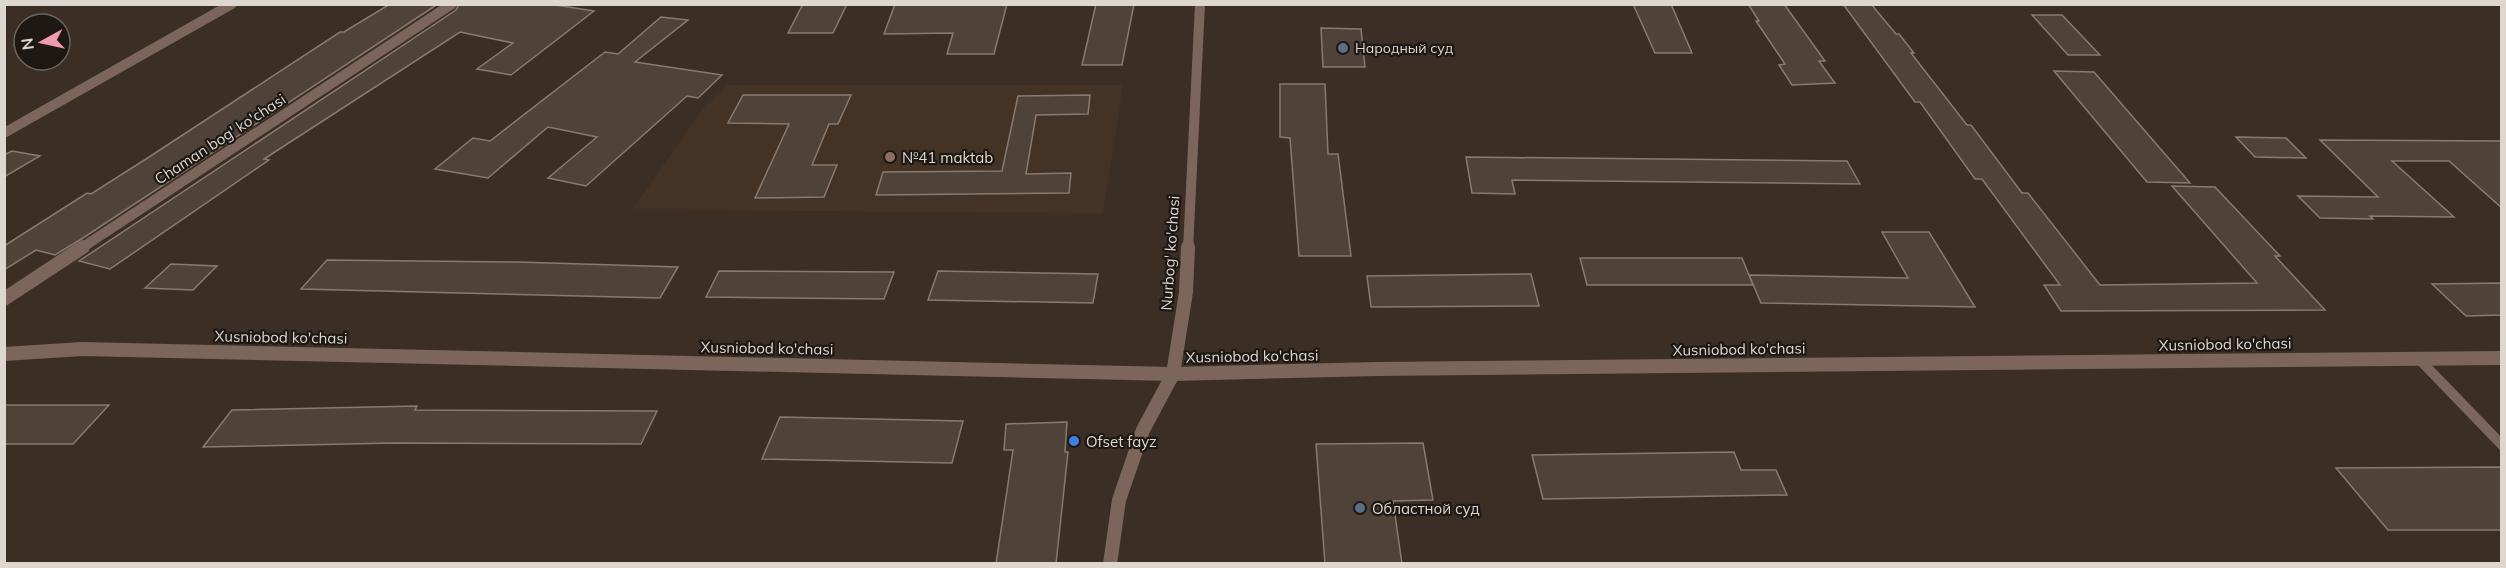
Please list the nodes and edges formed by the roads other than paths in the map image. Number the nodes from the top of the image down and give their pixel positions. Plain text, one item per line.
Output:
1 (232, 4) edge
2 (452, 4) edge
3 (1200, 4) edge
4 (4, 133) edge
5 (4, 299) edge
6 (4, 354) edge
7 (2418, 358) junction
8 (2502, 358) edge
9 (1173, 374) junction
10 (2502, 445) edge
11 (1110, 564) edge

1 - 4 street
2 - 5 street, Chaman bog' ko'chasi
3 - 9 street, Nurbog' ko'chasi
6 - 9 street, Xusniobod ko'chasi
7 - 8 street, Xusniobod ko'chasi
7 - 9 street, Xusniobod ko'chasi
7 - 10 lane
9 - 11 street, Nurbog' ko'chasi

